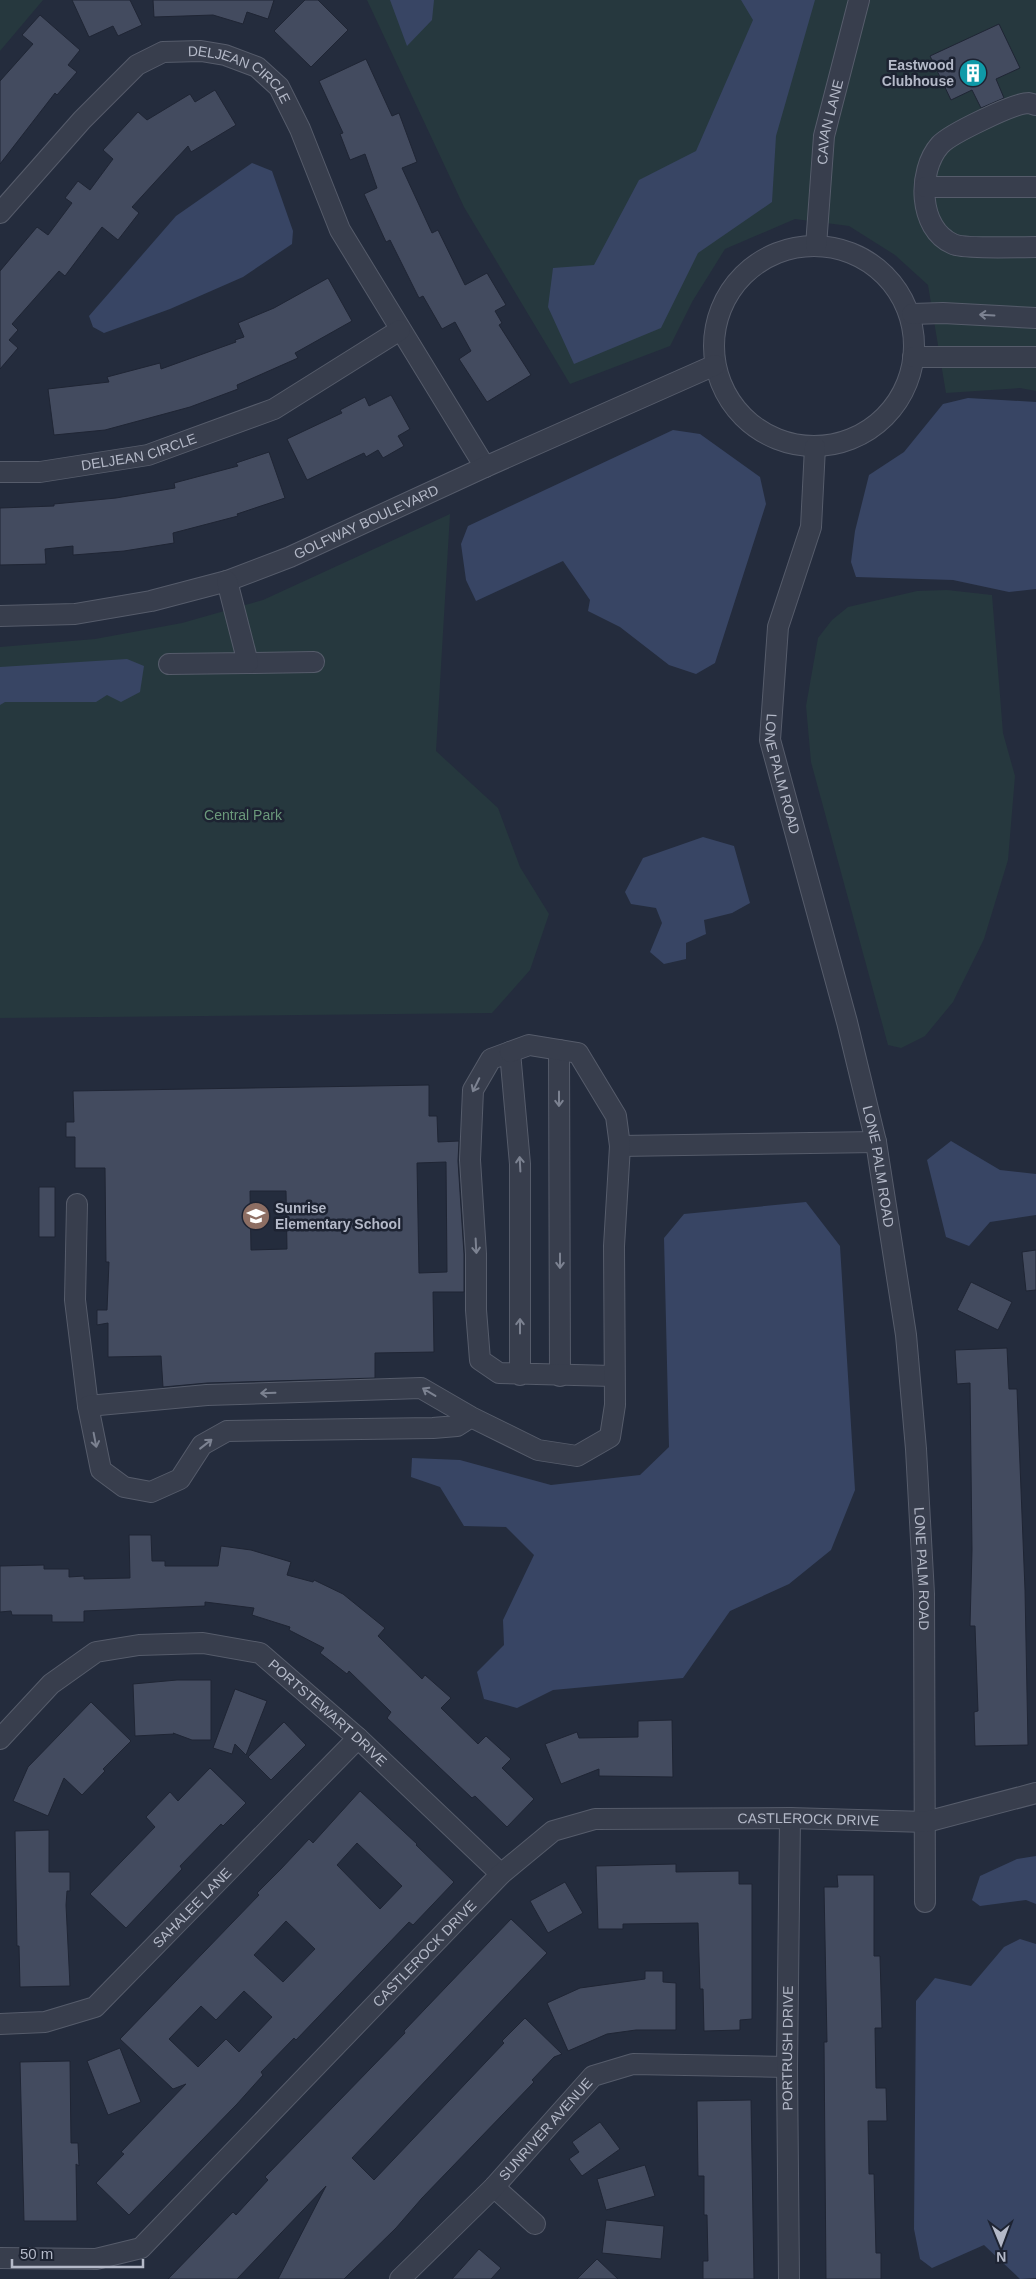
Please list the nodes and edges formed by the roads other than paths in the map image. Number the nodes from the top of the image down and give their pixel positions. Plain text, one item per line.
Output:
1 (859, 0) edge
2 (1036, 105) edge
3 (926, 187) junction
4 (1036, 187) edge
5 (0, 213) edge
6 (816, 246) junction
7 (1036, 247) edge
8 (912, 314) junction
9 (1036, 318) edge
10 (400, 330) junction
11 (913, 357) junction
12 (1036, 357) edge
13 (715, 365) junction
14 (815, 447) junction
15 (485, 467) junction
16 (0, 472) edge
17 (227, 580) junction
18 (0, 616) edge
19 (248, 662) junction
20 (314, 662) dead end
21 (169, 664) dead end
22 (558, 1050) junction
23 (510, 1052) junction
24 (876, 1142) junction
25 (620, 1146) junction
26 (77, 1204) dead end
27 (520, 1375) junction
28 (560, 1376) junction
29 (613, 1376) junction
30 (88, 1406) junction
31 (471, 1417) junction
32 (358, 1738) junction
33 (0, 1739) edge
34 (1036, 1793) edge
35 (790, 1818) junction
36 (926, 1822) junction
37 (501, 1874) junction
38 (925, 1902) dead end
39 (0, 2024) edge
40 (787, 2067) junction
41 (494, 2187) junction
42 (535, 2224) dead end
43 (0, 2258) edge
44 (400, 2279) edge
45 (789, 2279) edge

1 - 6 street, CAVAN LANE
2 - 3 street
3 - 4 street
3 - 7 street
5 - 10 street, DELJEAN CIRCLE
6 - 8 street
6 - 13 street
9 -> 8 street
8 - 11 street
10 - 15 street, DELJEAN CIRCLE
10 - 16 street, DELJEAN CIRCLE
11 - 12 street
11 - 14 street
13 - 14 street
13 - 15 street, GOLFWAY BOULEVARD
14 - 24 street, LONE PALM ROAD
15 - 17 street, GOLFWAY BOULEVARD
17 - 18 street, GOLFWAY BOULEVARD
17 - 19 street
19 - 20 street
19 - 21 street
22 - 23 street
22 - 25 street
22 -> 28 street
27 -> 23 street
23 -> 27 street
24 - 25 street
24 - 36 street, LONE PALM ROAD
25 - 29 street
26 - 30 street
27 - 28 street
28 - 29 street
29 - 31 street
31 -> 30 street
30 -> 31 street
32 - 33 street, PORTSTEWART DRIVE
32 - 37 street, PORTSTEWART DRIVE
32 - 39 street, SAHALEE LANE
34 - 36 street, CASTLEROCK DRIVE
35 - 36 street, CASTLEROCK DRIVE
35 - 37 street, CASTLEROCK DRIVE
35 - 40 street, PORTRUSH DRIVE
36 - 38 street, LONE PALM ROAD
37 - 43 street, CASTLEROCK DRIVE
40 - 41 street, SUNRIVER AVENUE
40 - 45 street, PORTRUSH DRIVE
41 - 42 street
41 - 44 street, SUNRIVER AVENUE

